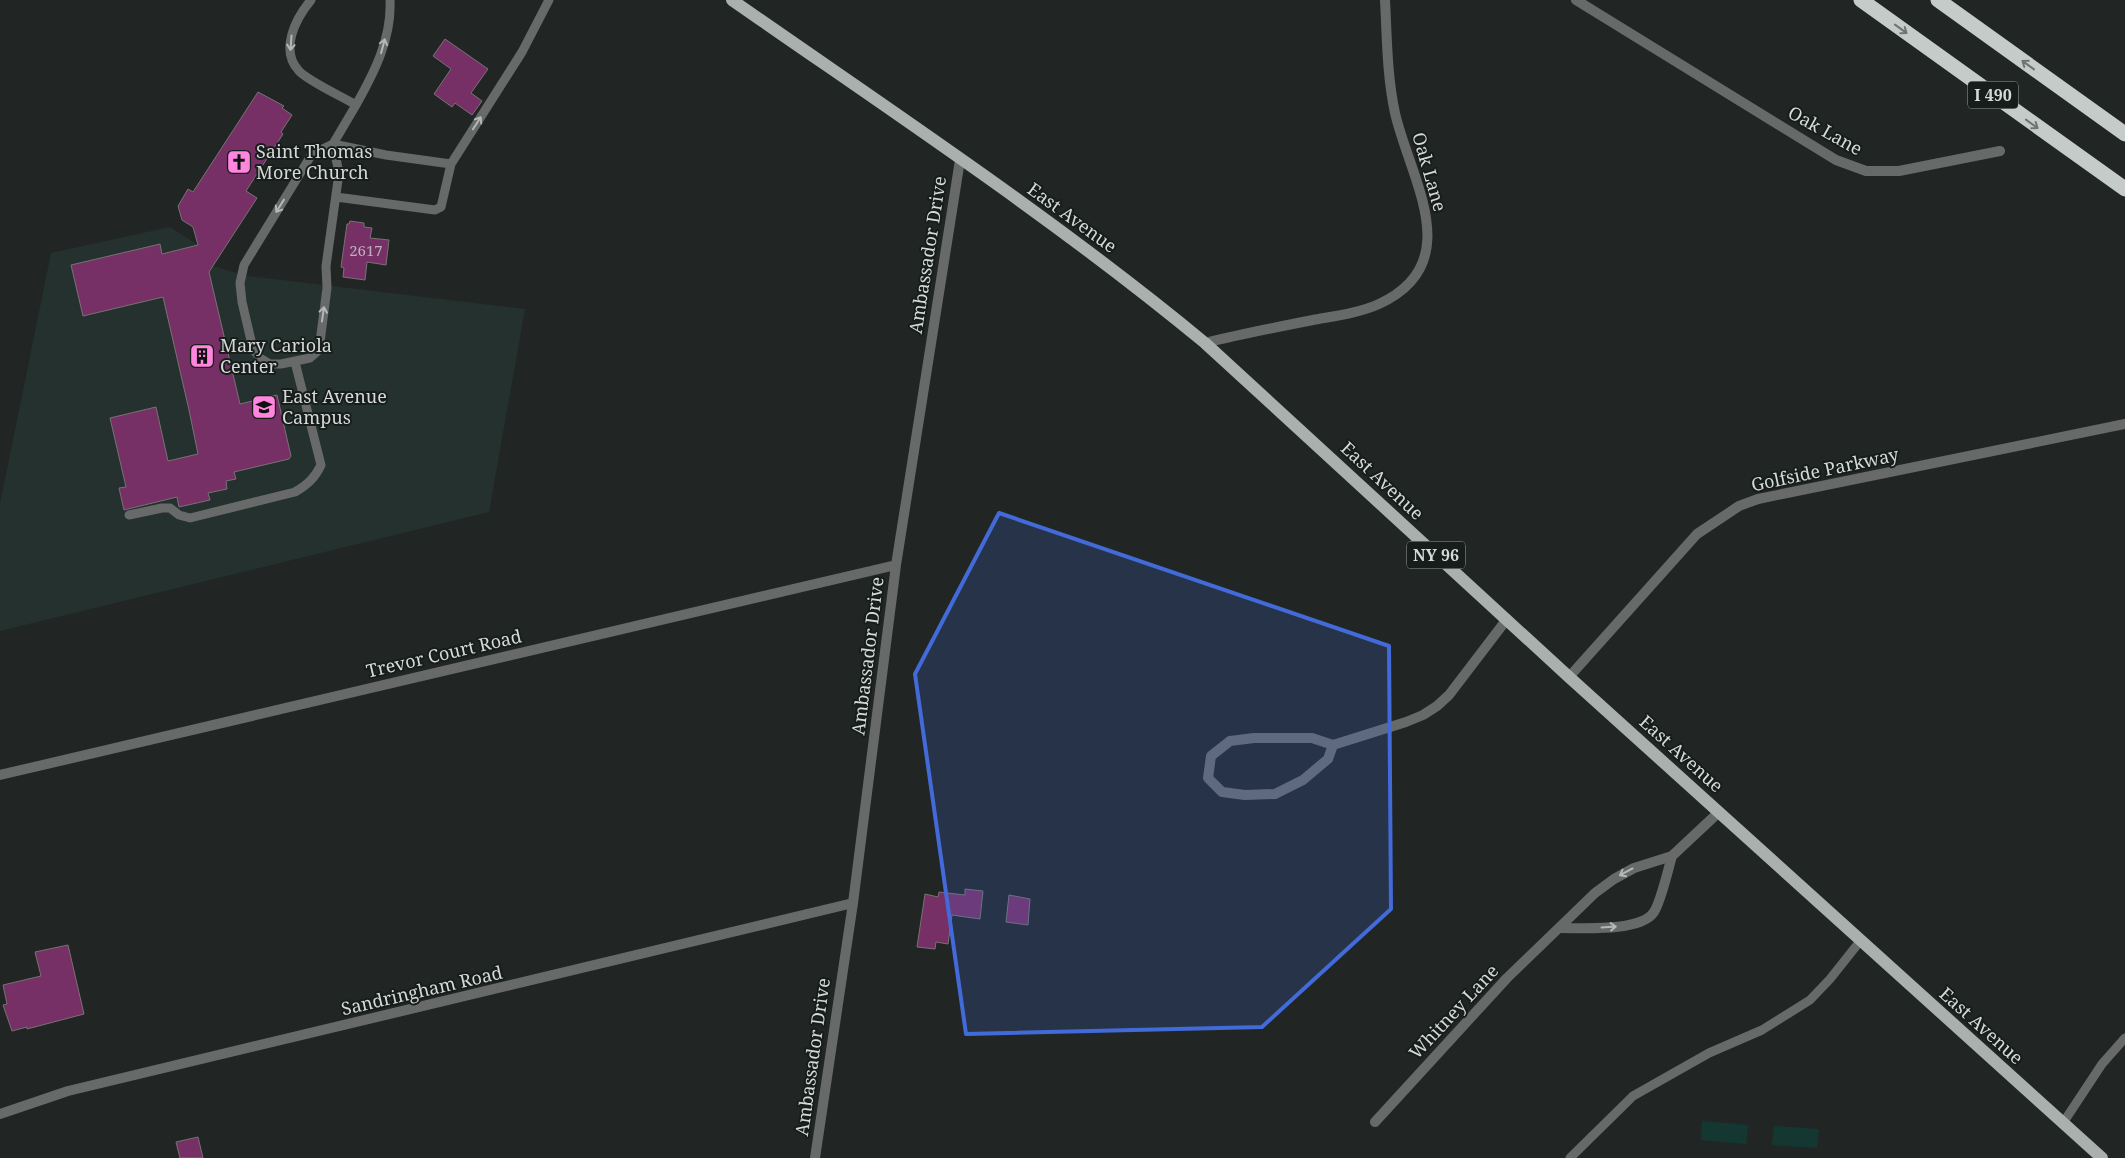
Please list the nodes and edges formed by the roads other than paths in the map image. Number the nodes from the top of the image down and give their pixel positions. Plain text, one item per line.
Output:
1 (311, 0) edge
2 (390, 0) edge
3 (549, 0) edge
4 (732, 0) edge
5 (1385, 0) edge
6 (1576, 0) edge
7 (1861, 0) edge
8 (1938, 0) edge
9 (356, 105) junction
10 (2125, 134) edge
11 (333, 144) junction
12 (2000, 151) dead end
13 (960, 160) junction
14 (451, 164) junction
15 (2125, 189) edge
16 (336, 196) junction
17 (1205, 343) junction
18 (295, 362) junction
19 (2125, 424) edge
20 (129, 515) dead end
21 (896, 565) junction
22 (1506, 619) junction
23 (1569, 677) junction
24 (1333, 745) junction
25 (0, 775) edge
26 (1720, 812) junction
27 (1672, 856) junction
28 (853, 903) junction
29 (1560, 928) junction
30 (1861, 940) junction
31 (2125, 1038) edge
32 (0, 1114) edge
33 (1375, 1122) dead end
34 (2063, 1123) junction
35 (815, 1158) edge
36 (1570, 1158) edge
37 (2102, 1158) edge

1 -> 9 lane
9 -> 2 lane
14 -> 3 lane
4 - 13 main road, East Avenue / NY 96
5 - 17 street, Oak Lane
6 - 12 street, Oak Lane
7 -> 15 highway, I 490
10 -> 8 highway, I 490
9 - 11 lane
11 - 14 lane
11 - 16 lane
11 -> 18 lane
13 - 17 main road, East Avenue / NY 96
13 - 21 street, Ambassador Drive
14 - 16 lane
18 -> 16 lane
17 - 22 main road, East Avenue / NY 96
18 - 20 lane
19 - 23 street, Golfside Parkway
21 - 25 street, Trevor Court Road
21 - 28 street, Ambassador Drive
22 - 23 main road, East Avenue / NY 96
22 - 24 street
23 - 26 main road, East Avenue / NY 96
24 - 24 street
26 - 27 street, Whitney Lane
26 - 30 main road, East Avenue / NY 96
27 -> 29 street, Whitney Lane
29 -> 27 street
28 - 32 street, Sandringham Road
28 - 35 street, Ambassador Drive
29 - 33 street, Whitney Lane
30 - 34 main road, East Avenue / NY 96
30 - 36 lane
31 - 34 lane
34 - 37 main road, East Avenue / NY 96

